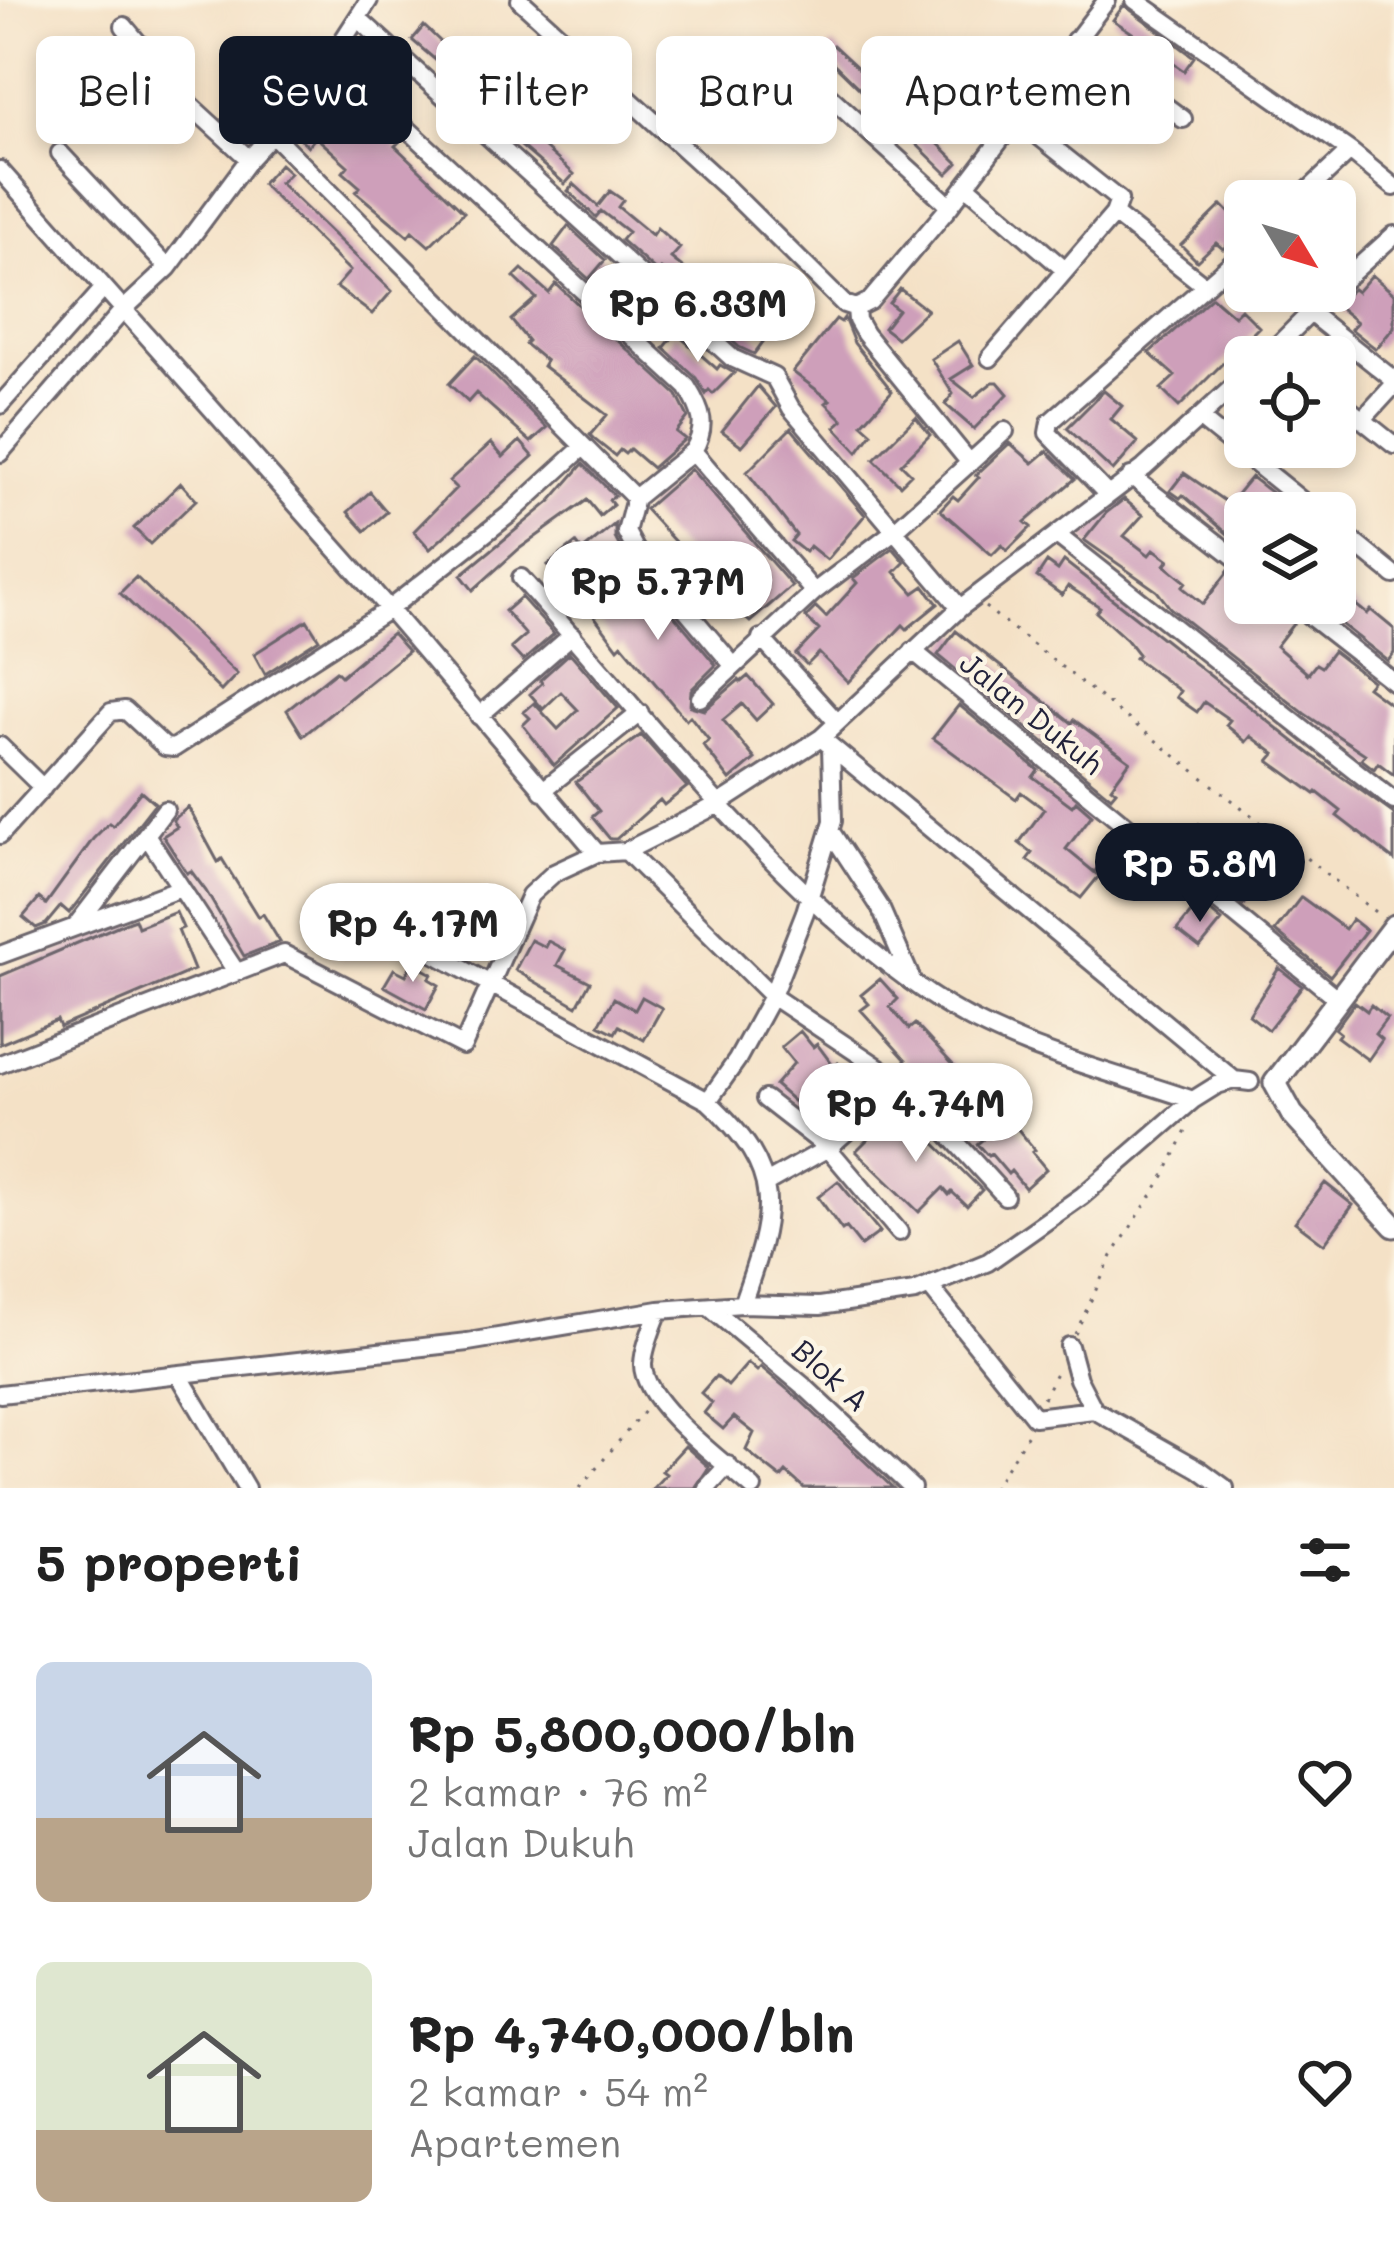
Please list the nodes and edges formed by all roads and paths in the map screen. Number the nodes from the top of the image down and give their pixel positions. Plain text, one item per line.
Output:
1 (369, 0) edge
2 (520, 0) edge
3 (1107, 0) edge
4 (1135, 0) edge
5 (358, 19) junction
6 (124, 26) dead end
7 (347, 36) edge
8 (1078, 36) edge
9 (837, 102) edge
10 (1174, 112) edge
11 (1183, 119) dead end
12 (412, 133) edge
13 (265, 144) edge
14 (282, 144) edge
15 (997, 144) edge
16 (1048, 144) edge
17 (1350, 151) junction
18 (60, 153) dead end
19 (249, 159) junction
20 (0, 170) edge
21 (1320, 180) edge
22 (966, 185) junction
23 (1394, 187) edge
24 (950, 206) junction
25 (1114, 214) junction
26 (1394, 235) edge
27 (168, 268) junction
28 (1224, 269) edge
29 (1066, 270) junction
30 (1356, 270) edge
31 (1205, 286) junction
32 (104, 288) junction
33 (856, 308) junction
34 (124, 309) junction
35 (1310, 314) joint
36 (1291, 336) edge
37 (990, 358) dead end
38 (1394, 383) edge
39 (1224, 395) edge
40 (0, 405) edge
41 (1356, 415) edge
42 (1199, 418) junction
43 (1362, 420) junction
44 (1005, 430) dead end
45 (1394, 445) edge
46 (582, 448) junction
47 (693, 451) junction
48 (0, 453) edge
49 (970, 463) junction
50 (1131, 476) junction
51 (1291, 492) edge
52 (1106, 494) junction
53 (634, 498) junction
54 (893, 532) junction
55 (1057, 535) junction
56 (1356, 544) edge
57 (1224, 549) edge
58 (1394, 574) edge
59 (521, 578) dead end
60 (814, 592) junction
61 (967, 603) junction
62 (389, 609) junction
63 (1320, 624) edge
64 (572, 635) junction
65 (761, 638) junction
66 (913, 652) junction
67 (732, 664) junction
68 (1394, 682) edge
69 (700, 698) dead end
70 (640, 713) junction
71 (478, 716) junction
72 (837, 722) junction
73 (826, 742) junction
74 (0, 746) edge
75 (43, 788) junction
76 (542, 791) junction
77 (1394, 801) edge
78 (718, 804) junction
79 (166, 810) dead end
80 (1, 832) edge
81 (831, 832) junction
82 (147, 836) junction
83 (626, 851) junction
84 (597, 853) junction
85 (181, 888) junction
86 (810, 898) junction
87 (76, 925) junction
88 (1394, 927) edge
89 (410, 940) dead end
90 (0, 956) edge
91 (235, 970) junction
92 (912, 981) junction
93 (492, 984) junction
94 (772, 996) junction
95 (1340, 1000) junction
96 (0, 1064) edge
97 (902, 1083) junction
98 (1198, 1097) junction
99 (765, 1099) dead end
100 (708, 1100) junction
101 (829, 1148) junction
102 (766, 1183) junction
103 (1005, 1196) dead end
104 (1394, 1226) edge
105 (899, 1232) dead end
106 (930, 1287) junction
107 (742, 1304) junction
108 (709, 1307) junction
109 (659, 1310) junction
110 (1069, 1346) junction
111 (179, 1375) junction
112 (0, 1394) edge
113 (655, 1399) junction
114 (1094, 1410) junction
115 (1034, 1417) junction
116 (728, 1465) junction
117 (1217, 1485) edge
118 (246, 1488) edge
119 (580, 1488) edge
120 (707, 1488) edge
121 (753, 1488) edge
122 (912, 1488) edge
123 (993, 1488) edge

1 - 5 street
2 - 33 street
3 - 8 street
4 - 17 street
5 - 7 street
5 - 54 street
6 - 19 street
9 - 24 street
10 - 11 street
12 - 47 street
13 - 19 street
14 - 46 street
15 - 22 street
16 - 25 street
17 - 21 street
17 - 23 street
18 - 27 street
19 - 27 street
20 - 32 street
22 - 24 street
22 - 29 street
24 - 33 street
25 - 29 street
25 - 31 street
26 - 30 street
27 - 34 street
28 - 31 street
29 - 37 street
31 - 52 street
32 - 34 street
32 - 40 street
33 - 49 street
34 - 48 street
34 - 62 street
35 - 36 street
35 - 38 street
38 - 43 street
39 - 42 street
41 - 43 street
42 - 50 street
42 - 51 street
43 - 45 street
44 - 49 street
46 - 53 street
46 - 62 street
47 - 53 street
47 - 60 street
49 - 54 street
50 - 52 street
50 - 57 street
52 - 55 street
53 - 67 street
54 - 60 street
54 - 61 street
55 - 61 street
55 - 77 street
56 - 58 street
59 - 64 street
60 - 65 street
61 - 66 street
61 - 88 path
62 - 71 street
62 - 75 street
63 - 68 street
64 - 70 street
64 - 71 street
65 - 67 street
65 - 72 street
66 - 72 street
66 - 95 street, Jalan Dukuh
67 - 69 street
70 - 76 street
70 - 78 street
71 - 76 street
72 - 73 street
73 - 78 street
73 - 81 street
73 - 98 street
74 - 75 street
75 - 80 street
76 - 84 street
78 - 83 street
78 - 86 street
79 - 82 street
81 - 86 street
81 - 92 street
82 - 85 street
82 - 87 street
83 - 84 street
83 - 94 street
84 - 93 street
85 - 87 street
85 - 91 street
86 - 92 street
86 - 94 street
87 - 90 street
88 - 95 street
89 - 93 street
91 - 93 street
91 - 96 street
92 - 98 street
93 - 100 street
94 - 97 street
94 - 100 street
95 - 104 street
97 - 101 street
97 - 103 street
98 - 106 street
98 - 110 path
99 - 101 street
100 - 102 street
101 - 102 street
101 - 105 street
102 - 107 street
106 - 107 street
106 - 115 street
107 - 108 street
108 - 109 street
108 - 122 street, Blok A
109 - 111 street
109 - 113 street
110 - 114 street
110 - 115 path
111 - 112 street
111 - 118 street
113 - 116 street
113 - 119 path
114 - 115 street
114 - 117 street
115 - 123 path
116 - 120 street
116 - 121 street

